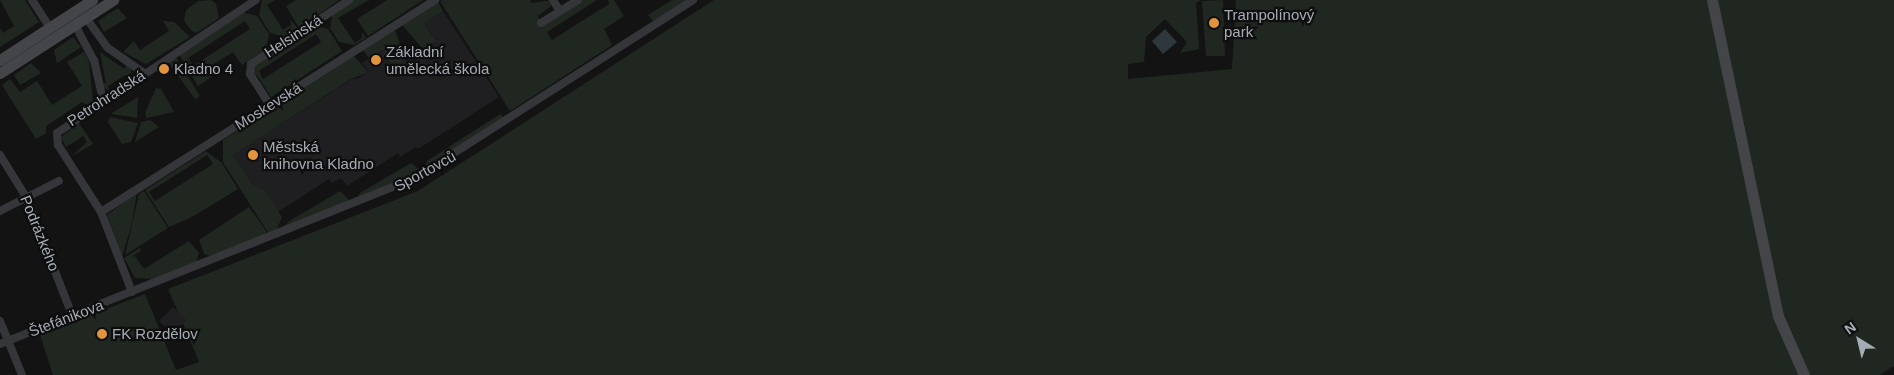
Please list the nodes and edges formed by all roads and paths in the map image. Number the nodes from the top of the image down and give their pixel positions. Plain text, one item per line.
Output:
1 (32, 0) edge
2 (92, 0) edge
3 (113, 0) edge
4 (256, 0) edge
5 (349, 0) edge
6 (435, 0) edge
7 (553, 0) edge
8 (578, 0) edge
9 (693, 0) edge
10 (1712, 0) edge
11 (560, 11) junction
12 (82, 13) junction
13 (72, 20) junction
14 (541, 23) dead end
15 (50, 28) junction
16 (0, 60) edge
17 (0, 73) edge
18 (144, 73) junction
19 (103, 100) junction
20 (270, 105) junction
21 (0, 155) edge
22 (58, 181) dead end
23 (26, 197) junction
24 (0, 211) edge
25 (101, 212) junction
26 (132, 292) junction
27 (72, 314) junction
28 (0, 321) edge
29 (9, 340) junction
30 (0, 344) edge
31 (22, 375) edge
32 (1804, 375) edge

1 - 15 street
2 - 12 street
3 - 12 street
4 - 18 street, Petrohradská
5 - 20 street, Helsinská
6 - 20 street, Moskevská
7 - 11 street
8 - 11 street
9 - 26 street, Sportovců
10 - 32 street
11 - 14 street
12 - 13 street
12 - 18 street
13 - 15 street
13 - 17 street
13 - 19 street
15 - 16 street
18 - 19 street, Petrohradská
19 - 25 street, Petrohradská
20 - 25 street, Moskevská
21 - 23 street, Podrázkého
22 - 23 street
23 - 24 street
23 - 27 street, Podrázkého
25 - 26 street, Petrohradská
26 - 27 street, Štefánikova
27 - 29 street, Štefánikova
28 - 29 street
29 - 30 street, Štefánikova
29 - 31 street

